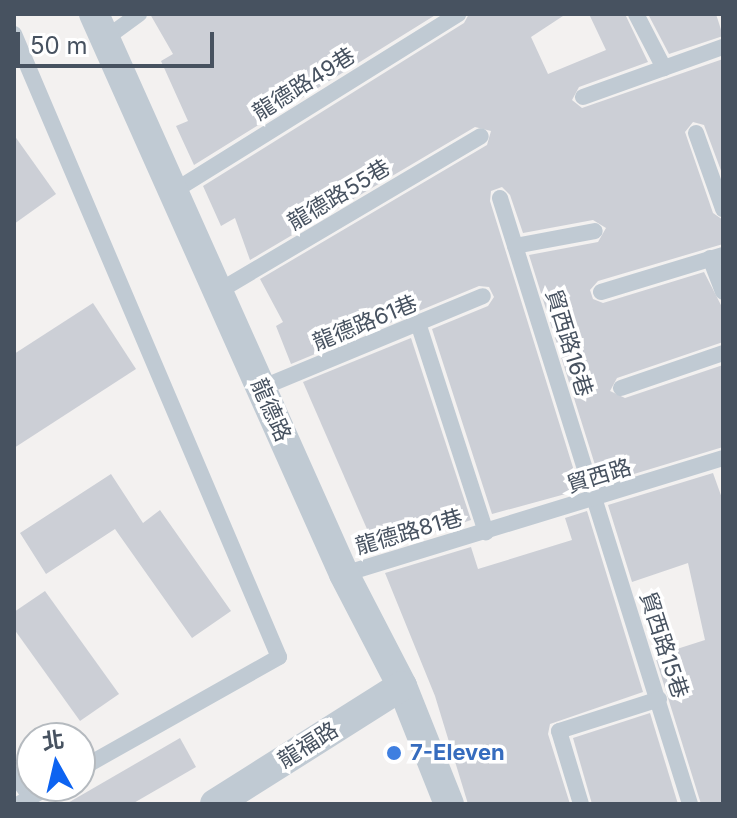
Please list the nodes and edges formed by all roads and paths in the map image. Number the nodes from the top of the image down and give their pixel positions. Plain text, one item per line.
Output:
1 (139, 14) edge
2 (458, 14) edge
3 (636, 14) edge
4 (100, 26) edge
5 (14, 34) edge
6 (723, 47) edge
7 (664, 68) junction
8 (583, 97) dead end
9 (696, 133) dead end
10 (481, 136) dead end
11 (174, 191) junction
12 (500, 198) dead end
13 (723, 209) edge
14 (595, 231) dead end
15 (515, 246) junction
16 (716, 256) edge
17 (219, 291) junction
18 (601, 292) dead end
19 (723, 292) edge
20 (483, 296) dead end
21 (419, 326) junction
22 (723, 353) edge
23 (261, 388) junction
24 (621, 388) dead end
25 (722, 463) edge
26 (593, 501) junction
27 (486, 532) junction
28 (344, 574) junction
29 (402, 686) junction
30 (659, 699) junction
31 (96, 760) edge
32 (215, 804) edge
33 (449, 804) edge
34 (581, 804) edge
35 (690, 804) edge

1 - 4 lane
2 - 11 lane, 龍德路49巷
3 - 7 lane
4 - 11 street, 龍德路
5 - 31 lane
6 - 7 lane
7 - 8 lane
9 - 13 lane
10 - 17 lane, 龍德路55巷
11 - 17 street, 龍德路
12 - 15 lane, 貿西路16巷
14 - 15 lane
15 - 26 lane, 貿西路16巷
16 - 18 lane
16 - 19 lane
17 - 23 street, 龍德路
20 - 21 lane, 龍德路61巷
21 - 23 lane, 龍德路61巷
21 - 27 lane
22 - 24 lane
23 - 28 street, 龍德路
25 - 26 lane, 貿西路
26 - 27 lane, 貿西路
26 - 30 lane, 貿西路15巷
27 - 28 lane, 龍德路81巷
28 - 29 street, 龍德路
29 - 32 street, 龍福路
29 - 33 street, 龍德路
30 - 34 lane
30 - 35 lane, 貿西路15巷

